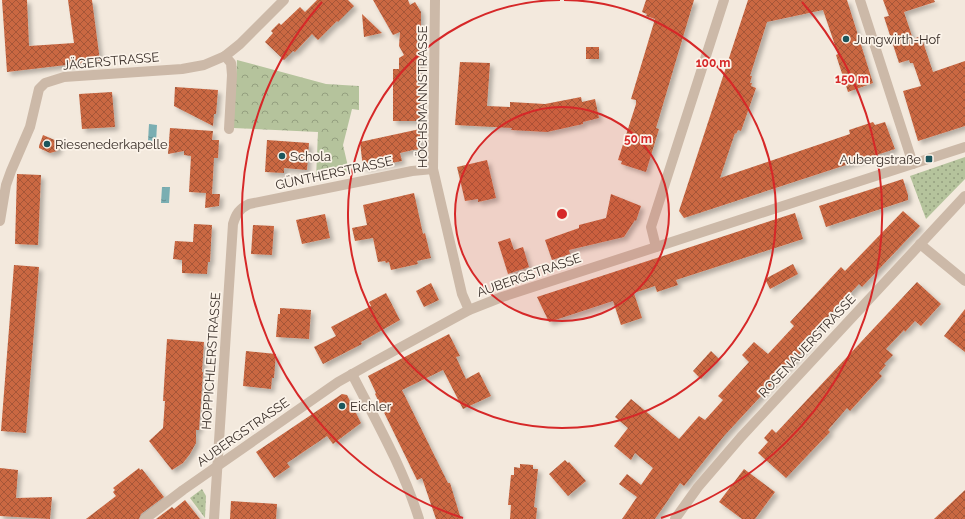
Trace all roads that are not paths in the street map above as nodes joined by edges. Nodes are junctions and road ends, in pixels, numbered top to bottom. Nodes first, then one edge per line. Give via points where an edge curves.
1 (284, 0) edge
2 (435, 0) edge
3 (724, 0) edge
4 (860, 0) edge
5 (225, 56) junction
6 (229, 129) dead end
7 (965, 147) edge
8 (913, 164) junction
9 (433, 169) junction
10 (965, 196) edge
11 (242, 208) joint
12 (0, 221) edge
13 (920, 244) junction
14 (656, 247) junction
15 (965, 281) edge
16 (469, 310) junction
17 (352, 374) junction
18 (217, 466) junction
19 (145, 519) edge
20 (214, 519) edge
21 (419, 519) edge
22 (675, 519) edge

1 - 5 street, JÄGERSTRASSE
2 - 9 street, HÖCHSMANNSTRASSE
3 - 14 street via 651,226
4 - 8 street
5 - 6 street via 231,63 232,75
5 - 12 street, JÄGERSTRASSE via 204,65 182,69 64,77 45,83 39,88 30,127 6,185
7 - 8 street, AUBERGSTRASSE
8 - 14 street, AUBERGSTRASSE
9 - 11 street, GÜNTHERSTRASSE via 249,204
9 - 16 street, HÖCHSMANNSTRASSE via 462,294
10 - 13 street, ROSENAUERSTRASSE
11 - 18 street, HOPPICHLERSTRASSE via 236,214 233,224
13 - 15 street
13 - 22 street, ROSENAUERSTRASSE via 741,437 698,487
14 - 16 street, AUBERGSTRASSE
16 - 17 street, AUBERGSTRASSE
17 - 18 street, AUBERGSTRASSE
17 - 21 street via 402,474
18 - 19 street, AUBERGSTRASSE
18 - 20 street, HOPPICHLERSTRASSE

